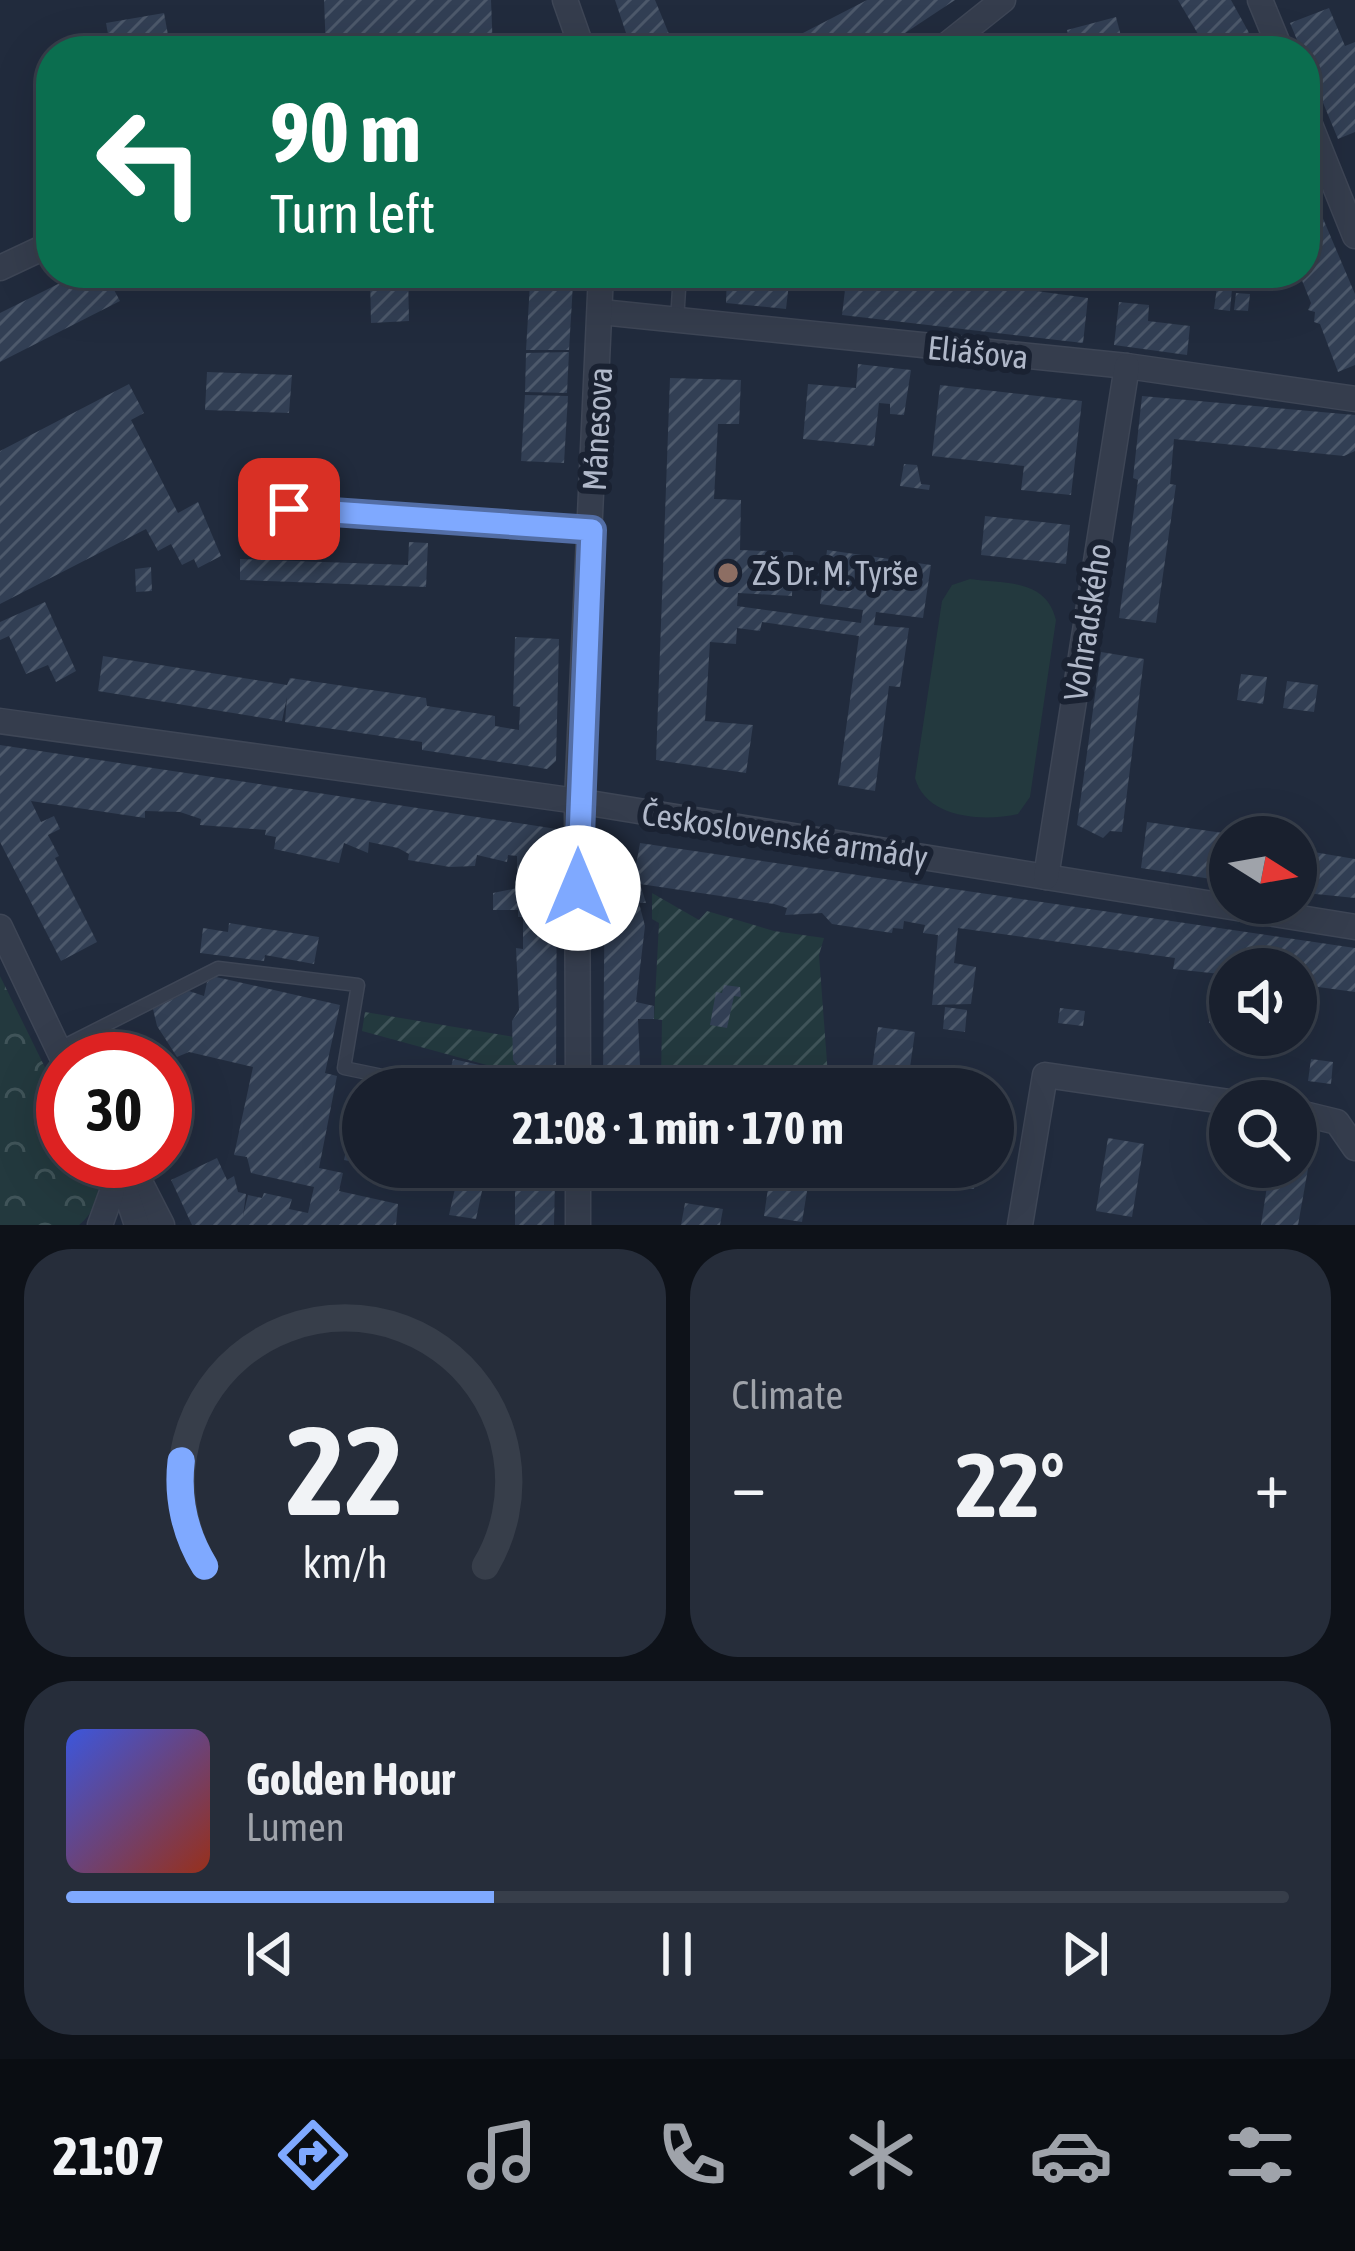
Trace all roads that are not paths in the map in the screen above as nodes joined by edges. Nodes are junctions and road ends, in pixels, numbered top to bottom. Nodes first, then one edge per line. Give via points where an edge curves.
1 (565, 0) edge
2 (1003, 0) edge
3 (1260, 0) edge
4 (578, 36) edge
5 (958, 36) edge
6 (1275, 36) edge
7 (1320, 139) edge
8 (1345, 183) edge
9 (1355, 236) edge
10 (36, 251) edge
11 (0, 268) edge
12 (601, 288) edge
13 (679, 288) edge
14 (601, 313) junction
15 (677, 322) junction
16 (1127, 366) junction
17 (1355, 398) edge
18 (289, 509) dead end
19 (592, 530) junction
20 (0, 722) edge
21 (577, 801) junction
22 (1046, 878) junction
23 (1355, 926) edge
24 (0, 927) edge
25 (50, 1032) edge
26 (101, 1032) edge
27 (344, 1068) edge
28 (578, 1068) edge
29 (1209, 1099) edge
30 (1317, 1117) edge
31 (1355, 1148) edge
32 (112, 1188) edge
33 (128, 1188) edge
34 (143, 1188) edge
35 (578, 1188) edge
36 (100, 1225) edge
37 (137, 1225) edge
38 (162, 1225) edge
39 (578, 1225) edge
40 (1020, 1225) edge

1 - 4 street
2 - 5 street
3 - 6 street
7 - 8 street
8 - 9 street
10 - 11 street
12 - 14 street, Mánesova
13 - 15 lane
14 - 15 street, Eliášova
14 - 19 street, Mánesova
15 - 16 street, Eliášova
16 - 17 street, Eliášova
16 - 22 street, Vohradského
18 - 19 lane
19 - 21 street, Mánesova
20 - 21 street, Československé armády
21 - 22 street, Československé armády
21 - 28 street, Mánesova
22 - 23 street, Československé armády
24 - 25 street
26 - 27 lane via 218,968 358,985
29 - 40 street via 1045,1075
30 - 31 street via 1337,1122
32 - 36 street
33 - 37 street
34 - 38 street
35 - 39 street

